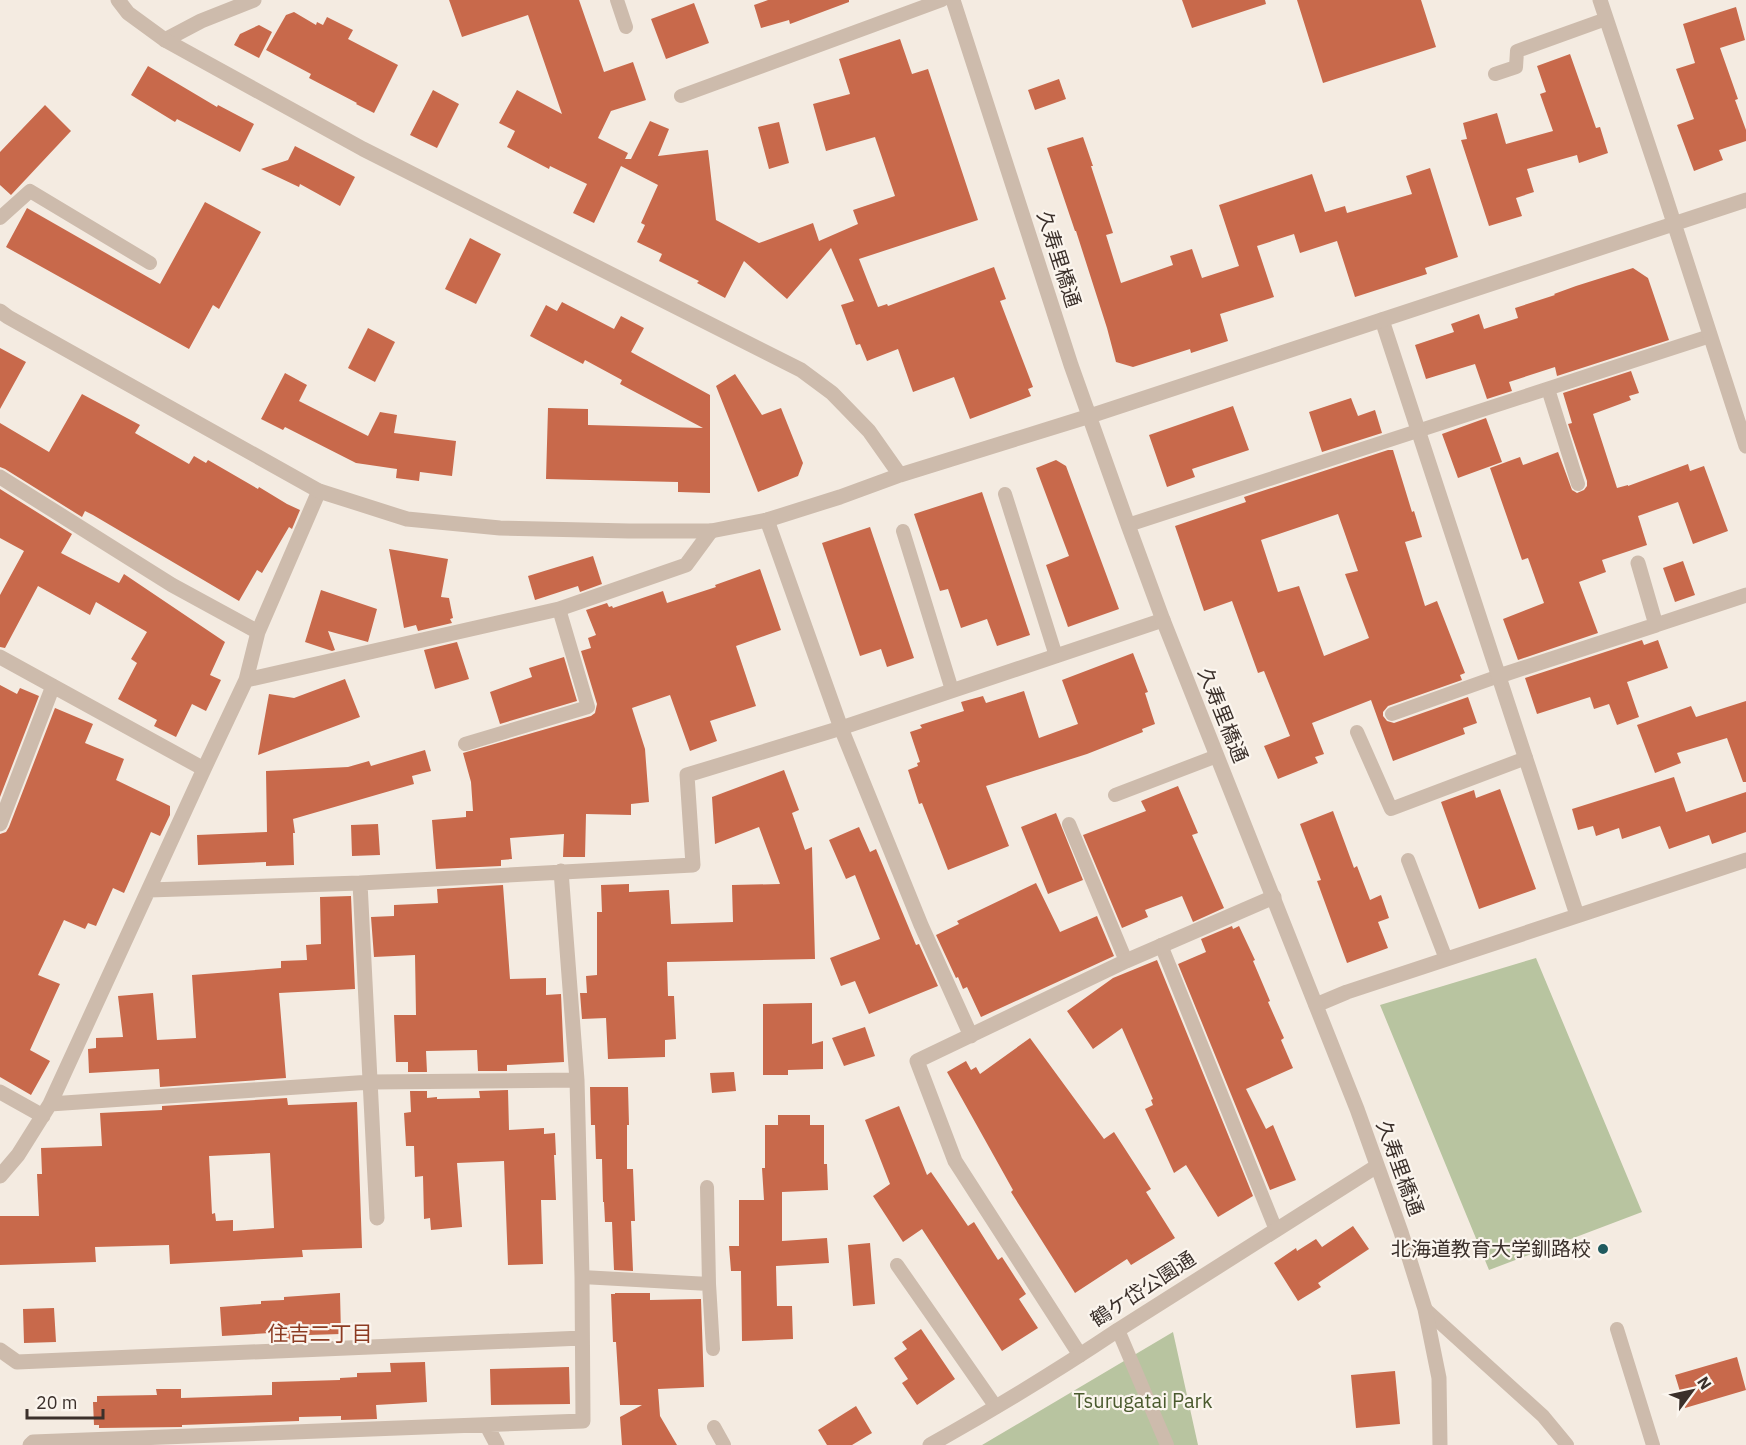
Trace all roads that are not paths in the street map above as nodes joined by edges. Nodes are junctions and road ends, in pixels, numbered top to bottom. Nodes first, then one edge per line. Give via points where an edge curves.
1 (118, 0) edge
2 (254, 0) edge
3 (617, 0) edge
4 (942, 0) edge
5 (953, 0) edge
6 (1600, 0) edge
7 (1606, 19) junction
8 (626, 27) dead end
9 (165, 40) junction
10 (1495, 74) dead end
11 (681, 96) dead end
12 (1746, 200) edge
13 (0, 218) edge
14 (1674, 224) junction
15 (150, 263) dead end
16 (0, 311) edge
17 (1382, 320) junction
18 (1710, 336) junction
19 (1548, 389) junction
20 (1090, 416) junction
21 (1419, 431) junction
22 (1746, 446) edge
23 (900, 475) junction
24 (0, 477) edge
25 (1578, 484) dead end
26 (319, 491) junction
27 (1005, 494) dead end
28 (767, 520) junction
29 (1128, 525) junction
30 (711, 531) junction
31 (903, 531) dead end
32 (1638, 563) dead end
33 (1746, 595) edge
34 (559, 609) junction
35 (1163, 620) junction
36 (1656, 625) junction
37 (258, 632) junction
38 (1056, 656) junction
39 (0, 657) edge
40 (1499, 676) junction
41 (246, 680) junction
42 (53, 686) junction
43 (952, 690) junction
44 (1392, 714) dead end
45 (841, 728) junction
46 (1358, 732) dead end
47 (465, 744) dead end
48 (1217, 756) junction
49 (1526, 758) junction
50 (204, 769) junction
51 (1115, 795) dead end
52 (0, 824) edge
53 (1070, 824) dead end
54 (1408, 860) dead end
55 (1746, 860) edge
56 (561, 871) junction
57 (360, 883) junction
58 (149, 890) junction
59 (1274, 897) junction
60 (1577, 915) junction
61 (1161, 945) junction
62 (1446, 959) junction
63 (1126, 961) junction
64 (1317, 1005) junction
65 (971, 1036) junction
66 (577, 1080) junction
67 (371, 1082) junction
68 (0, 1092) edge
69 (47, 1110) junction
70 (1377, 1166) junction
71 (0, 1176) edge
72 (707, 1187) dead end
73 (377, 1218) dead end
74 (1276, 1230) junction
75 (897, 1265) dead end
76 (582, 1277) junction
77 (709, 1284) junction
78 (1425, 1309) junction
79 (1617, 1329) dead end
80 (1118, 1330) junction
81 (582, 1338) junction
82 (713, 1349) dead end
83 (0, 1350) edge
84 (1080, 1355) junction
85 (996, 1407) junction
86 (487, 1426) junction
87 (714, 1427) dead end
88 (30, 1445) edge
89 (497, 1445) edge
90 (724, 1445) edge
91 (930, 1445) edge
92 (1167, 1445) edge
93 (1440, 1445) edge
94 (1567, 1445) edge
95 (1653, 1445) edge

1 - 9 street via 128,13
2 - 9 street
3 - 8 lane
4 - 11 lane
5 - 20 street, 久寿里橋通
6 - 7 street
7 - 10 lane via 1517,51 1516,67
7 - 14 street
9 - 23 street via 363,149 801,370 832,393 869,431
12 - 14 street
13 - 15 lane via 30,191
14 - 17 street
14 - 18 street
16 - 26 street
17 - 20 street
17 - 21 street
18 - 19 lane
18 - 22 street
19 - 21 lane
19 - 25 lane
20 - 23 street
20 - 29 street, 久寿里橋通
21 - 29 lane
21 - 40 street
23 - 28 street
24 - 37 street via 172,585
26 - 30 street via 418,521 500,528
26 - 37 street
27 - 38 lane
28 - 30 street
28 - 45 street
29 - 35 street, 久寿里橋通
30 - 34 street via 686,565
31 - 43 lane
32 - 36 street
33 - 36 street
34 - 41 street
34 - 47 lane via 588,707
35 - 38 street
35 - 48 street, 久寿里橋通
36 - 40 street
37 - 41 street
38 - 43 street
39 - 42 street
40 - 44 lane
40 - 49 street
41 - 50 street
42 - 50 street
42 - 52 street
43 - 45 street
45 - 56 street via 687,775 693,865
45 - 65 street
46 - 49 lane via 1391,809
48 - 51 lane
48 - 59 street, 久寿里橋通
49 - 60 street
50 - 58 street
53 - 63 lane
54 - 62 lane
55 - 60 street
56 - 57 street
56 - 66 street
57 - 58 street
57 - 67 street
58 - 69 street
59 - 61 street
59 - 64 street, 久寿里橋通
60 - 62 street
61 - 63 street
61 - 74 lane
62 - 64 street
63 - 65 street
64 - 70 street, 久寿里橋通
65 - 84 street via 917,1061 955,1161
66 - 67 street
66 - 76 street
67 - 69 street
67 - 73 street
68 - 69 street
69 - 71 street
70 - 74 street, 鶴ケ岱公園通
70 - 78 street, 久寿里橋通
72 - 77 lane
74 - 80 street, 鶴ケ岱公園通
75 - 85 lane
76 - 77 lane
76 - 81 street
77 - 82 lane
78 - 93 street, 久寿里橋通 via 1439,1378
78 - 94 lane via 1543,1416
79 - 95 lane
80 - 84 street, 鶴ケ岱公園通
80 - 92 lane
81 - 83 street via 17,1362
81 - 86 street via 583,1421
84 - 85 street, 鶴ケ岱公園通
85 - 91 street, 鶴ケ岱公園通
86 - 88 street
86 - 89 street
87 - 90 lane

